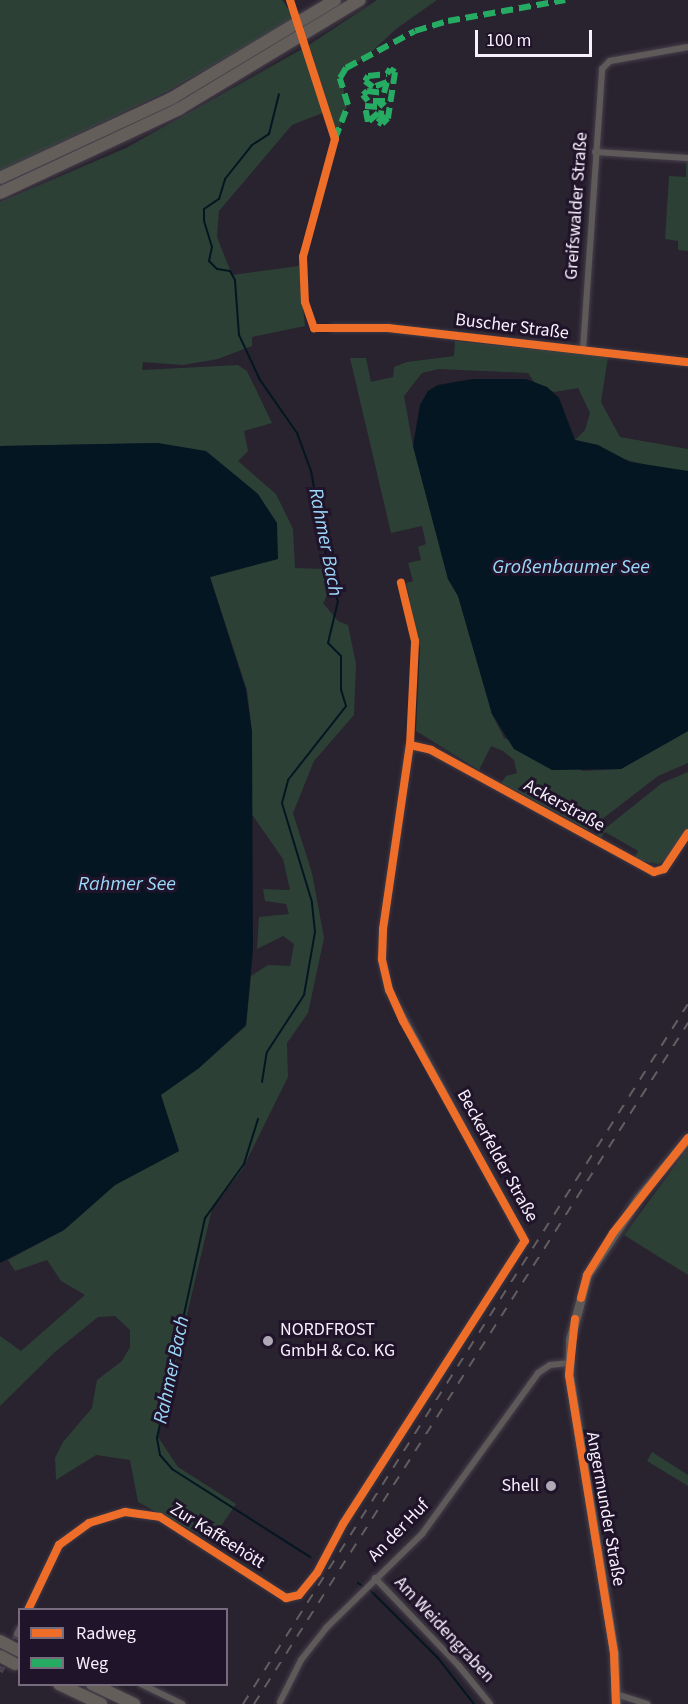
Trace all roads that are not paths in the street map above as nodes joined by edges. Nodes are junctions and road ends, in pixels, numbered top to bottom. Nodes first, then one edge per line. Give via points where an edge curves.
1 (335, 0) edge
2 (360, 0) edge
3 (688, 47) edge
4 (595, 152) junction
5 (688, 159) edge
6 (0, 178) edge
7 (0, 194) edge
8 (333, 328) dead end
9 (583, 350) junction
10 (688, 362) edge
11 (410, 745) joint
12 (688, 833) edge
13 (688, 1138) edge
14 (567, 1363) junction
15 (375, 1578) junction
16 (291, 1598) joint
17 (29, 1608) edge
18 (0, 1641) edge
19 (18, 1650) edge
20 (0, 1656) edge
21 (17, 1665) edge
22 (63, 1686) edge
23 (96, 1686) edge
24 (145, 1686) edge
25 (616, 1694) junction
26 (280, 1702) dead end
27 (101, 1704) edge
28 (134, 1704) edge
29 (182, 1704) edge
30 (490, 1704) edge
31 (616, 1704) edge
32 (647, 1704) edge

1 - 6 highway via 172,98
2 - 7 highway via 179,109
3 - 4 street, Greifswalder Straße via 604,65
4 - 5 street
4 - 9 street, Greifswalder Straße
8 - 9 street, Buscher Straße via 388,328
9 - 10 street, Buscher Straße
11 - 12 street, Ackerstraße via 431,750 654,872 664,869
11 - 16 street, Beckerfelder Straße via 382,929 382,959 389,990 525,1241 343,1524 317,1573 299,1595
13 - 14 main road, Angermunder Straße via 639,1197 587,1275
14 - 15 street, An der Huf via 550,1365 538,1373 422,1534
14 - 25 main road, Angermunder Straße via 614,1653
15 - 26 street, An der Huf via 302,1660
15 - 30 street, Am Weidengraben
16 - 17 street, Zur Kaffeehött via 174,1525 147,1513 125,1512 89,1523 59,1545
18 - 19 highway, bridge
20 - 21 highway, bridge
22 - 27 highway
23 - 28 highway
24 - 29 street
25 - 31 main road, Angermunder Straße
25 - 32 street

